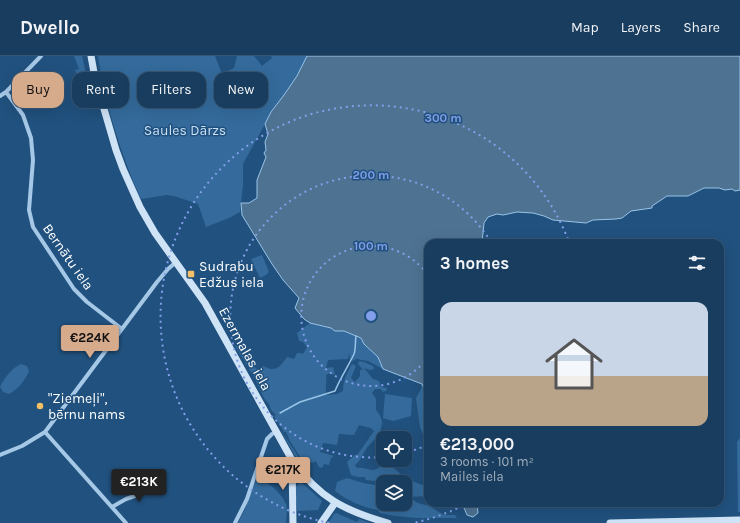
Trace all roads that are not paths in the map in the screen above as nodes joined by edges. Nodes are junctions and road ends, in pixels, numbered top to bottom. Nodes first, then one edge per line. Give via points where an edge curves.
1 (41, 56) edge
2 (91, 56) edge
3 (6, 92) junction
4 (0, 96) edge
5 (176, 262) junction
6 (122, 329) junction
7 (45, 432) junction
8 (276, 432) junction
9 (0, 455) edge
10 (292, 460) junction
11 (160, 487) dead end
12 (335, 503) junction
13 (112, 507) junction
14 (740, 520) edge
15 (126, 523) edge
16 (235, 523) edge
17 (293, 523) edge
18 (321, 523) edge
19 (388, 523) edge
20 (610, 523) edge

1 - 3 street
2 - 5 street, Ezermalas iela via 95,78 123,169 152,228
3 - 4 street
3 - 6 street, Bernātu iela via 23,115 31,138 33,160 29,210 33,227 74,289
5 - 6 street
5 - 8 street, Ezermalas iela via 205,303
6 - 7 street
7 - 9 street
7 - 13 street
8 - 10 street, Ezermalas iela
8 - 16 street via 267,439 247,500
10 - 12 street, Ezermalas iela via 307,479
10 - 17 street
11 - 13 street
12 - 18 street
12 - 19 street, Ezermalas iela
13 - 15 street
14 - 20 street

